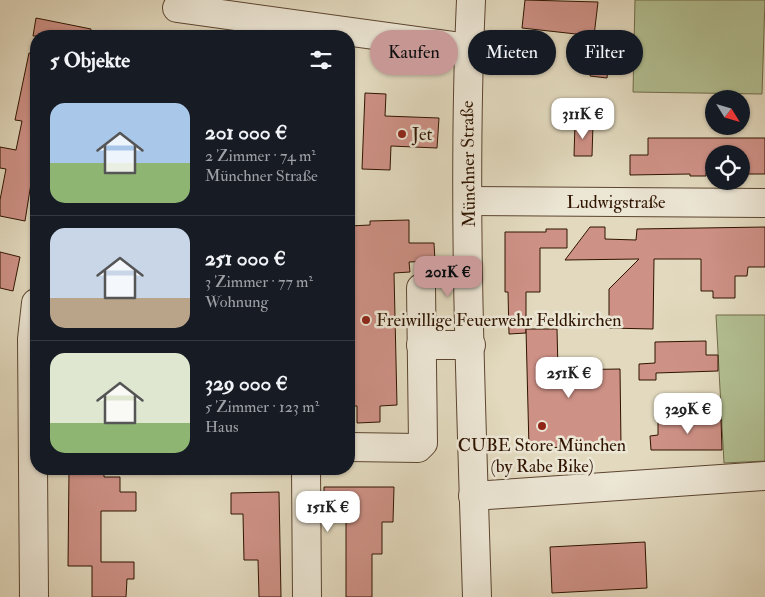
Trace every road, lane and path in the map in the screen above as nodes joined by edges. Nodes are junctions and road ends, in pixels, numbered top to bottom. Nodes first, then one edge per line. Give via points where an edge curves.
1 (471, 0) edge
2 (177, 8) dead end
3 (338, 30) edge
4 (470, 30) edge
5 (355, 32) edge
6 (468, 48) edge
7 (468, 74) edge
8 (468, 201) junction
9 (765, 203) edge
10 (421, 288) dead end
11 (471, 345) junction
12 (421, 346) junction
13 (355, 447) edge
14 (33, 475) edge
15 (306, 475) edge
16 (765, 476) edge
17 (473, 496) junction
18 (34, 597) edge
19 (307, 597) edge
20 (477, 597) edge

1 - 4 street, Münchner Straße
2 - 3 street
5 - 6 street
7 - 8 street, Münchner Straße
8 - 9 street, Ludwigstraße
8 - 11 street, Münchner Straße
10 - 12 street
11 - 12 street
11 - 17 street, Münchner Straße
12 - 13 street via 423,443 418,448
14 - 18 street
15 - 19 street
16 - 17 street
17 - 20 street, Münchner Straße

